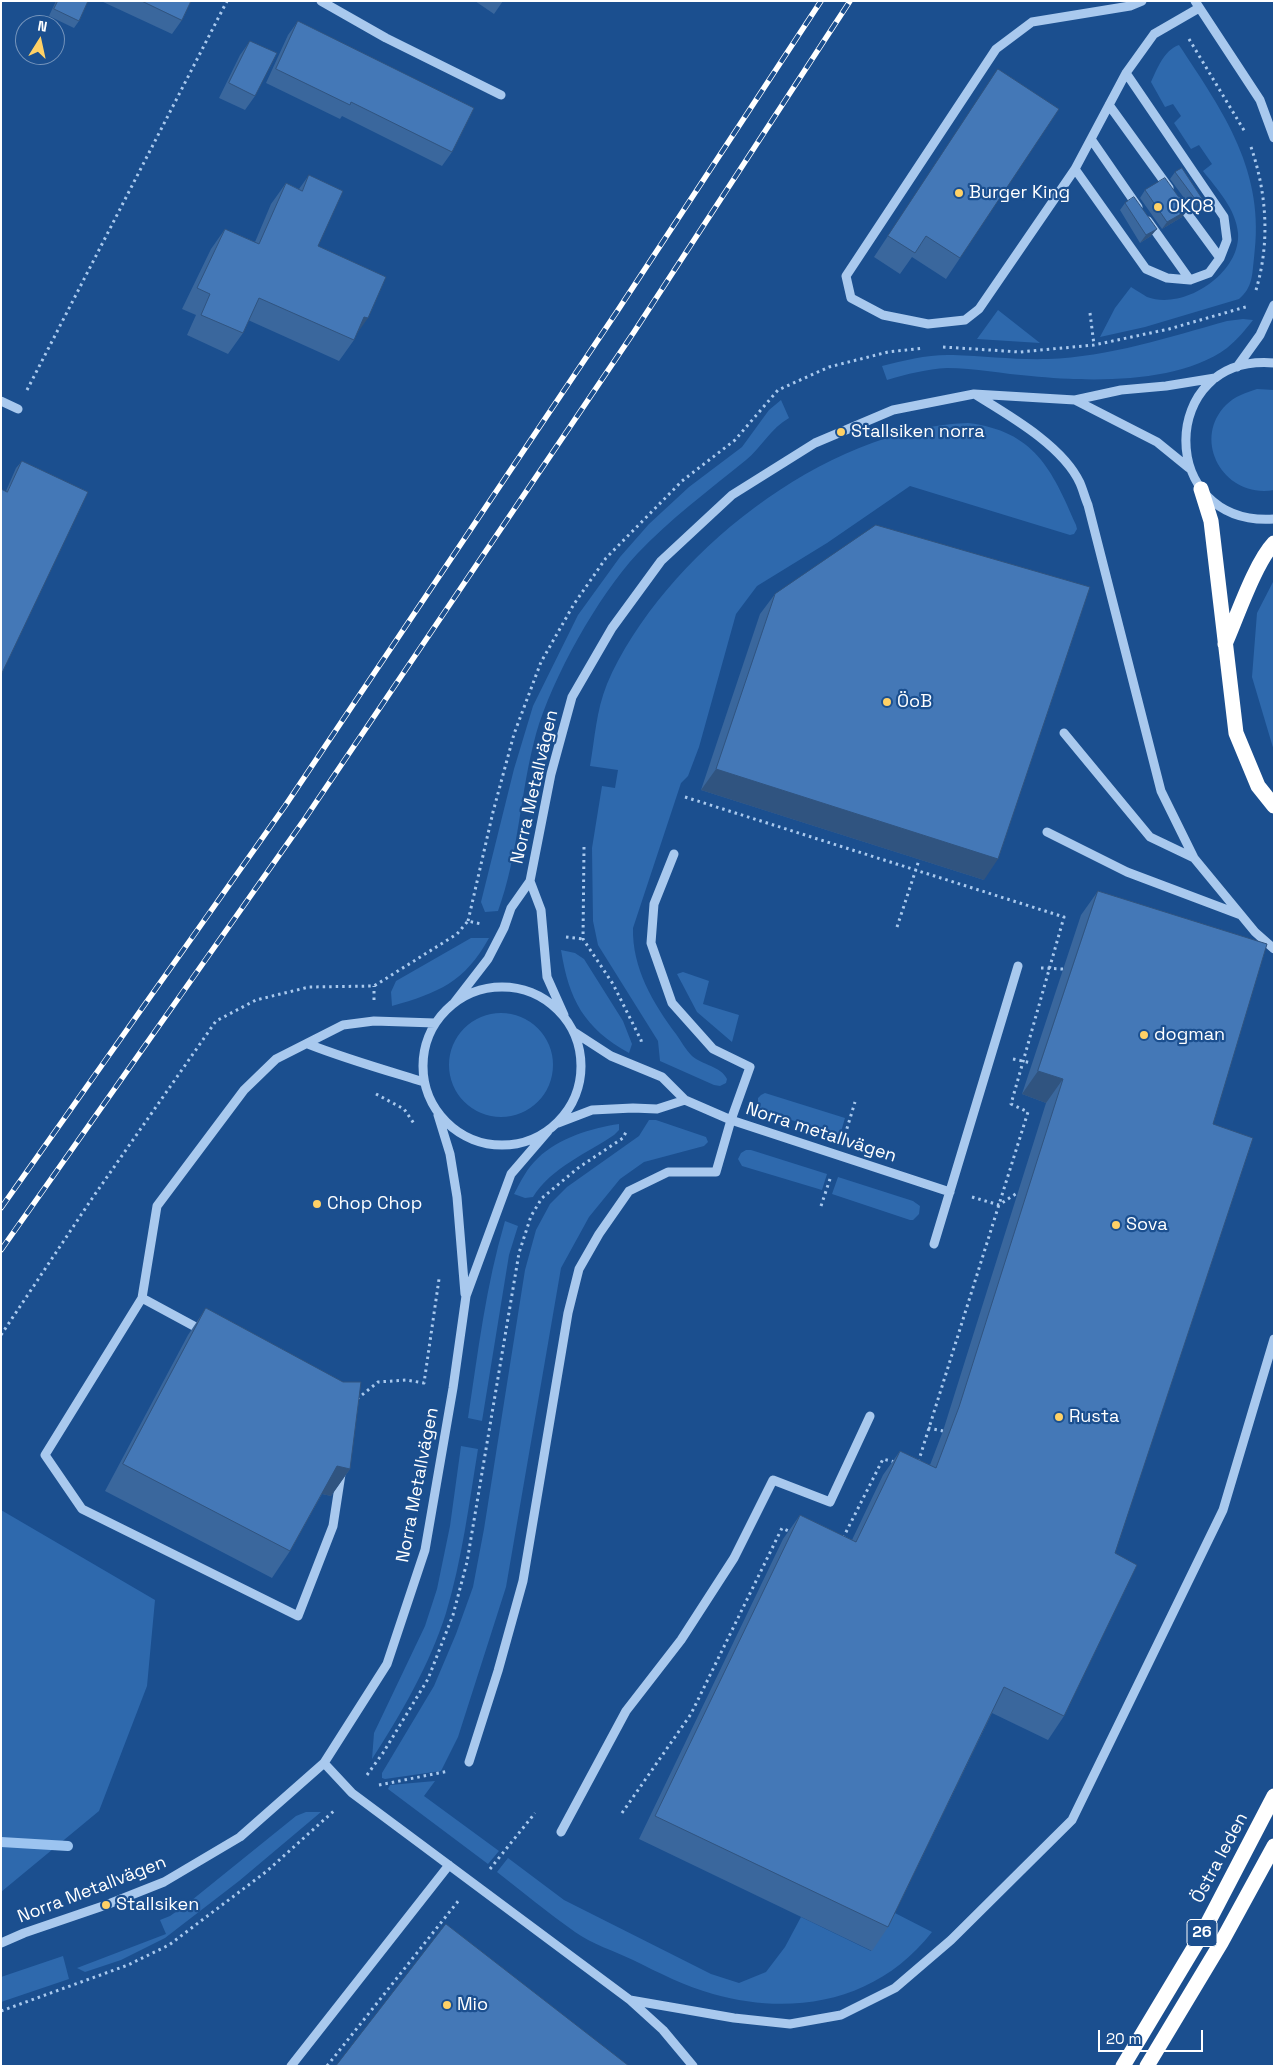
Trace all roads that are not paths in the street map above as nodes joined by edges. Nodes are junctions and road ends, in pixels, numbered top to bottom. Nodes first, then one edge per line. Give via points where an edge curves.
1 (321, 1) edge
2 (1142, 1) edge
3 (1197, 4) edge
4 (1126, 72) junction
5 (501, 95) dead end
6 (1109, 105) junction
7 (1274, 138) edge
8 (1091, 139) junction
9 (1075, 169) junction
10 (1220, 258) junction
11 (1190, 280) junction
12 (1274, 305) edge
13 (1274, 363) edge
14 (1236, 367) junction
15 (1215, 378) junction
16 (974, 394) junction
17 (1075, 400) junction
18 (1, 401) edge
19 (18, 408) road end
20 (1189, 468) junction
21 (1201, 489) junction
22 (1274, 519) edge
23 (1274, 543) edge
24 (1225, 646) junction
25 (1064, 733) dead end
26 (1274, 806) edge
27 (1046, 832) dead end
28 (674, 854) dead end
29 (1194, 858) junction
30 (530, 880) junction
31 (1241, 916) junction
32 (1274, 949) edge
33 (1018, 966) dead end
34 (454, 1003) junction
35 (566, 1019) junction
36 (435, 1023) junction
37 (574, 1032) junction
38 (308, 1044) junction
39 (424, 1082) junction
40 (685, 1100) junction
41 (437, 1112) junction
42 (730, 1120) junction
43 (558, 1123) junction
44 (548, 1131) junction
45 (950, 1192) junction
46 (934, 1244) dead end
47 (466, 1296) junction
48 (142, 1298) junction
49 (210, 1335) edge
50 (1274, 1339) edge
51 (870, 1416) dead end
52 (341, 1469) edge
53 (468, 1762) dead end
54 (324, 1763) junction
55 (1274, 1796) edge
56 (561, 1832) dead end
57 (1274, 1846) edge
58 (449, 1865) junction
59 (1, 1943) edge
60 (630, 2000) junction
61 (291, 2066) edge
62 (693, 2066) edge
63 (1123, 2066) edge
64 (1147, 2066) edge

1 - 5 street via 386,38
2 - 9 street via 1130,6 1032,22 996,49 846,276 851,298 884,315 928,324 964,320 979,309
3 - 4 street via 1154,34
3 - 7 street via 1260,100
4 - 6 street
4 - 10 street via 1224,217 1227,240
6 - 8 street
6 - 10 street
8 - 9 street
8 - 11 street
9 - 11 street via 1146,269 1167,278
10 - 11 street via 1209,273
12 - 14 street via 1260,335
13 - 14 street
14 - 15 street
15 - 17 street, Norra Metallvägen via 1121,390
15 - 20 street via 1198,397 1187,419 1184,443
16 - 17 street, Norra Metallvägen
16 - 29 street via 1018,421 1056,451 1080,482 1161,791
16 - 30 street, Norra Metallvägen via 893,410 815,443 732,495 661,561 612,628 572,697 551,774
17 - 20 street, Norra Metallvägen via 1157,442
18 - 19 street
20 - 21 street
21 - 22 street via 1229,512 1252,519
21 - 24 highway via 1211,522
23 - 24 highway via 1251,583
24 - 26 highway via 1236,733 1258,786
25 - 29 street via 1150,837
27 - 31 street via 1127,872
28 - 42 street via 654,904 651,943 672,1003 713,1049 750,1067
29 - 31 street
30 - 34 street, Norra Metallvägen via 511,908 488,959
30 - 35 street, Norra Metallvägen via 541,910 548,977
31 - 32 street
33 - 45 street
34 - 35 street via 476,991 501,987 533,994 548,1002
34 - 36 street
35 - 37 street
36 - 38 street via 374,1021 343,1025
36 - 39 street via 422,1061
37 - 40 street via 611,1056 662,1077
37 - 43 street via 581,1056 580,1080 572,1103
38 - 39 street
38 - 48 street via 276,1059 244,1090 157,1206
39 - 41 street
40 - 42 street, Norra metallvägen
40 - 43 street via 657,1109 592,1110
41 - 44 street via 454,1130 476,1141 501,1146 526,1142
41 - 47 street, Norra Metallvägen via 450,1154 458,1197
42 - 45 street, Norra metallvägen
42 - 53 street via 716,1172 668,1172 629,1191 579,1269 565,1332 523,1581
43 - 44 street
44 - 47 street, Norra Metallvägen via 512,1174
45 - 46 street
47 - 54 street, Norra Metallvägen via 425,1550 387,1664
48 - 49 street
48 - 52 street via 46,1455 82,1509 298,1616 333,1526
50 - 60 street via 1223,1510 1072,1820 951,1940 895,1988 841,2015 790,2024
51 - 56 street via 830,1502 773,1480 729,1566 681,1640 626,1711
54 - 58 street via 352,1793
54 - 59 street, Norra Metallvägen via 240,1837 164,1882
55 - 63 highway, Östra leden / 26 via 1201,1936
57 - 64 highway, 26 via 1221,1943
58 - 60 street
58 - 61 street
60 - 62 street via 663,2030

